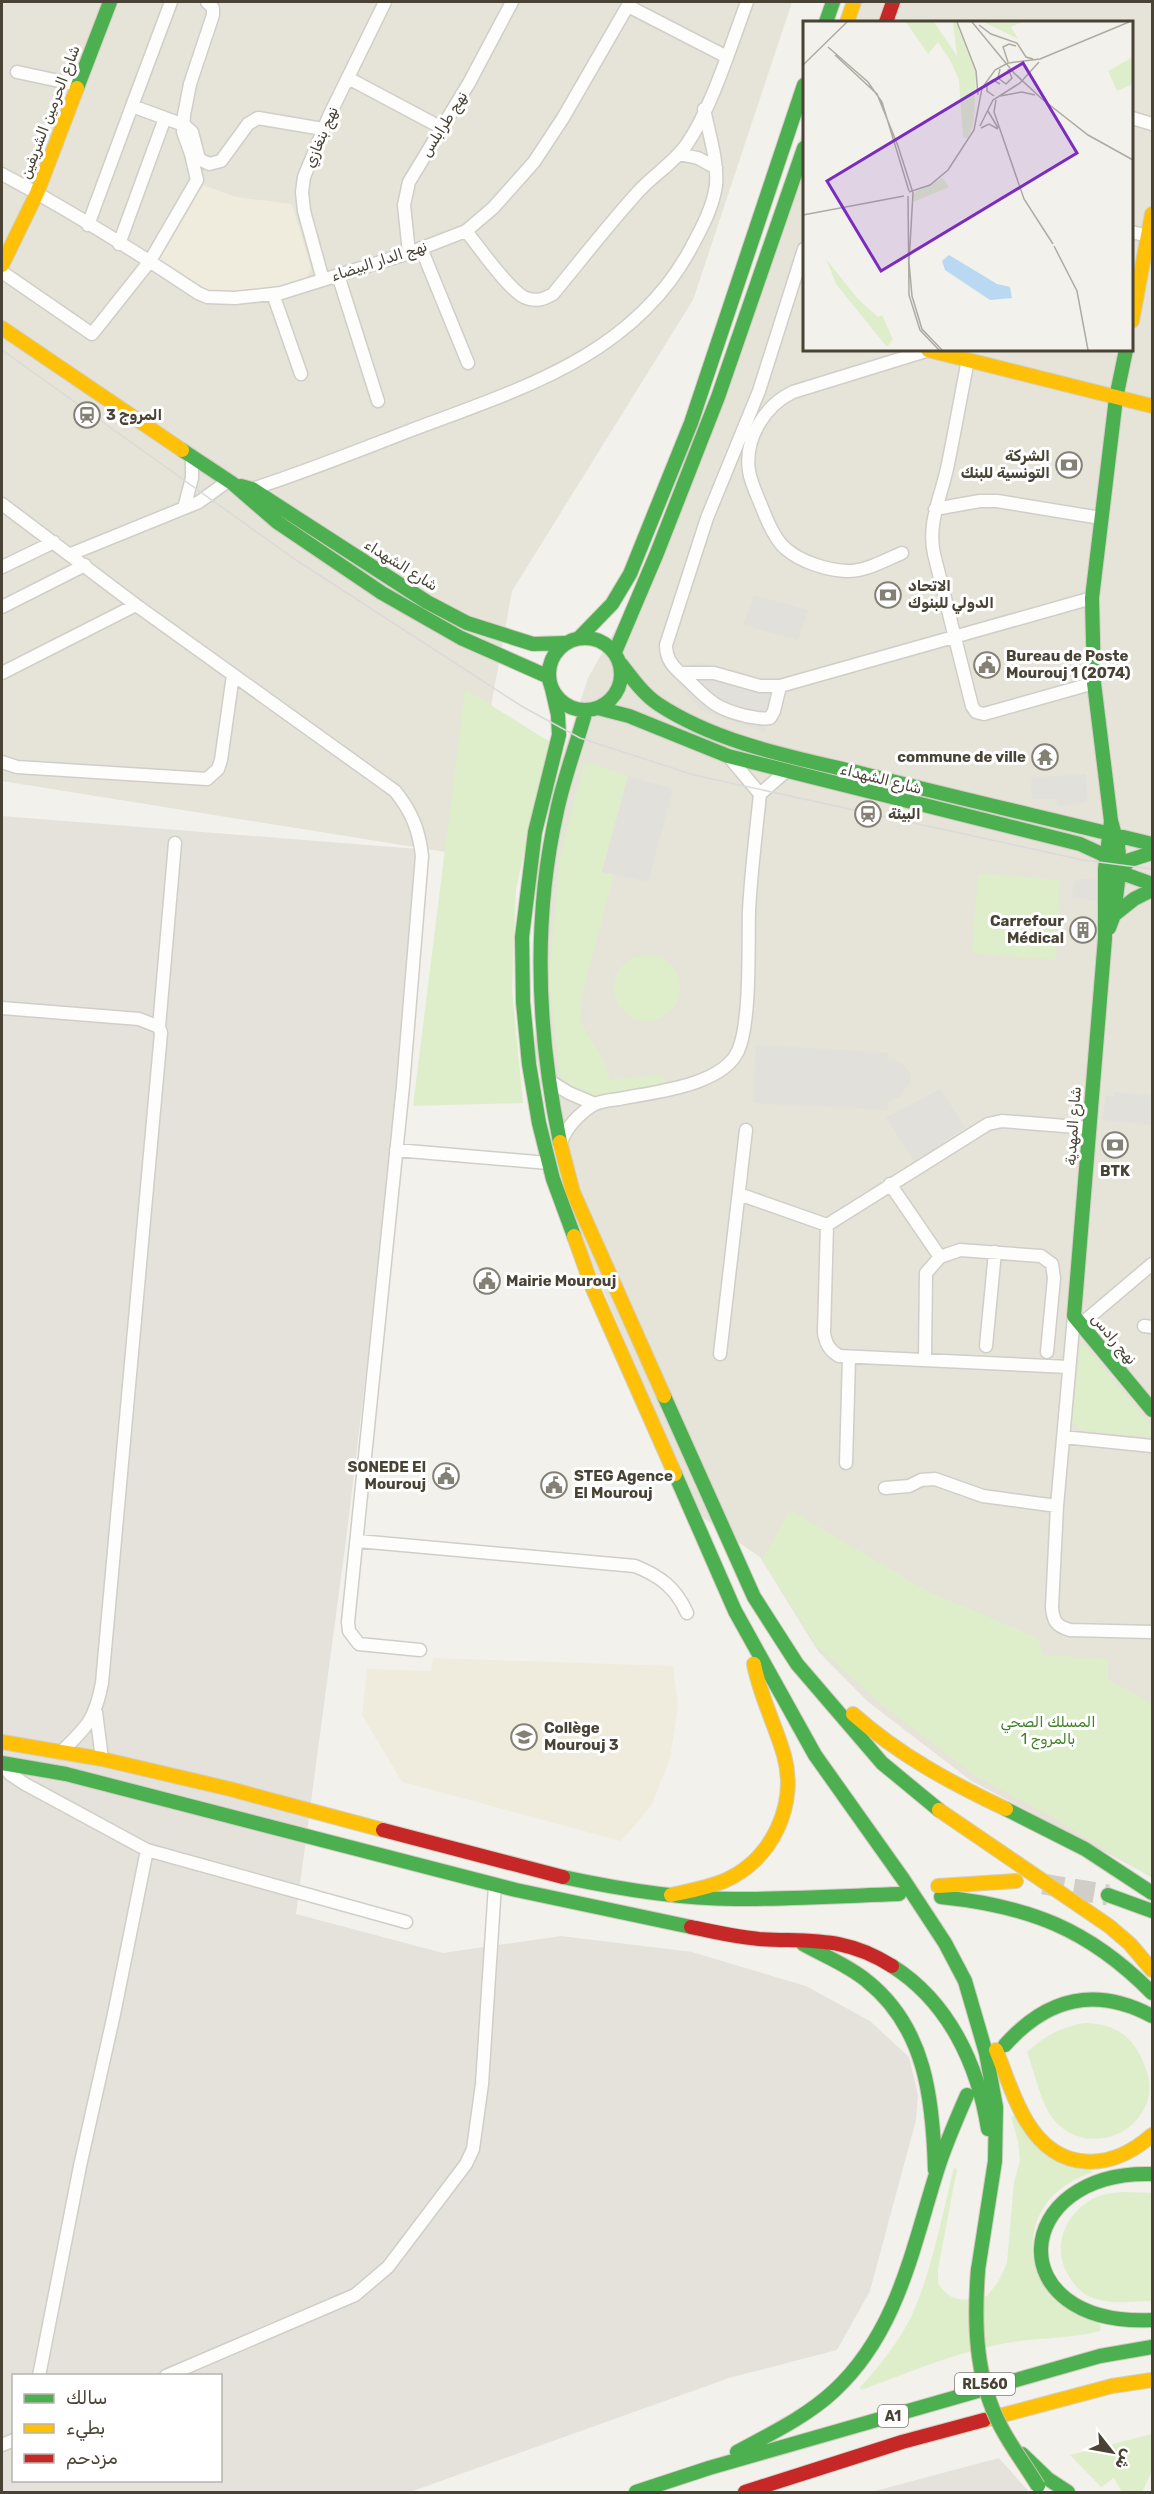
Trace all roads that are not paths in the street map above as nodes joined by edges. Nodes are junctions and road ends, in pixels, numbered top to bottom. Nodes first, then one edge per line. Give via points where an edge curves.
1 (110, 2) edge
2 (171, 2) edge
3 (207, 2) edge
4 (385, 2) edge
5 (512, 2) edge
6 (747, 2) edge
7 (833, 2) edge
8 (854, 2) edge
9 (892, 2) edge
10 (629, 4) edge
11 (826, 21) edge
12 (847, 21) edge
13 (886, 21) edge
14 (727, 57) junction
15 (16, 72) dead end
16 (348, 78) junction
17 (78, 85) junction
18 (803, 88) edge
19 (132, 106) junction
20 (704, 110) junction
21 (165, 118) junction
22 (1133, 119) edge
23 (184, 124) junction
24 (1152, 124) edge
25 (442, 128) junction
26 (323, 129) junction
27 (803, 151) edge
28 (679, 154) junction
29 (716, 168) junction
30 (2, 174) edge
31 (37, 193) junction
32 (1152, 214) edge
33 (88, 225) junction
34 (466, 231) junction
35 (1133, 232) edge
36 (1148, 236) junction
37 (119, 244) junction
38 (415, 250) junction
39 (803, 252) edge
40 (150, 261) junction
41 (2, 265) edge
42 (2, 272) edge
43 (338, 275) junction
44 (323, 280) junction
45 (273, 294) junction
46 (1133, 311) edge
47 (2, 328) edge
48 (925, 351) edge
49 (932, 351) edge
50 (1126, 351) edge
51 (968, 360) junction
52 (468, 363) dead end
53 (301, 374) dead end
54 (1116, 398) junction
55 (378, 401) dead end
56 (1152, 406) edge
57 (750, 431) junction
58 (192, 456) junction
59 (730, 463) junction
60 (749, 472) junction
61 (230, 482) junction
62 (249, 494) junction
63 (2, 504) edge
64 (184, 508) junction
65 (935, 509) junction
66 (1101, 518) junction
67 (54, 542) junction
68 (902, 553) dead end
69 (71, 554) junction
70 (85, 565) junction
71 (2, 567) edge
72 (1092, 597) junction
73 (136, 606) junction
74 (2, 608) edge
75 (580, 637) junction
76 (953, 637) junction
77 (565, 643) junction
78 (618, 658) junction
79 (2, 673) edge
80 (680, 673) junction
81 (233, 675) junction
82 (550, 683) junction
83 (1094, 683) junction
84 (780, 686) junction
85 (592, 709) junction
86 (728, 756) junction
87 (2, 762) edge
88 (786, 772) junction
89 (760, 794) junction
90 (1111, 830) junction
91 (175, 843) dead end
92 (1152, 844) edge
93 (1152, 853) edge
94 (1106, 856) junction
95 (1119, 872) junction
96 (1152, 884) edge
97 (1105, 887) junction
98 (1152, 890) edge
99 (1114, 915) junction
100 (1105, 938) junction
101 (2, 1008) edge
102 (159, 1027) junction
103 (547, 1079) junction
104 (595, 1104) junction
105 (1090, 1128) junction
106 (746, 1130) dead end
107 (559, 1146) junction
108 (396, 1150) junction
109 (548, 1163) junction
110 (890, 1184) junction
111 (739, 1194) junction
112 (827, 1225) junction
113 (995, 1252) junction
114 (940, 1257) junction
115 (1152, 1264) edge
116 (1077, 1321) junction
117 (986, 1346) dead end
118 (1047, 1352) dead end
119 (720, 1354) dead end
120 (849, 1358) junction
121 (925, 1360) junction
122 (1069, 1367) junction
123 (1152, 1410) edge
124 (370, 1420) junction
125 (384, 1422) dead end
126 (1063, 1437) junction
127 (1152, 1446) edge
128 (846, 1463) dead end
129 (885, 1488) dead end
130 (1057, 1506) junction
131 (358, 1541) junction
132 (687, 1613) dead end
133 (1152, 1632) edge
134 (780, 1638) junction
135 (753, 1646) junction
136 (420, 1650) dead end
137 (96, 1712) junction
138 (2, 1742) edge
139 (60, 1753) junction
140 (102, 1759) junction
141 (2, 1763) edge
142 (147, 1850) junction
143 (1016, 1881) dead end
144 (495, 1885) junction
145 (1152, 1893) edge
146 (899, 1894) dead end
147 (671, 1895) junction
148 (1107, 1895) tunnel mouth
149 (1152, 1911) edge
150 (406, 1922) dead end
151 (800, 1942) junction
152 (1152, 1970) edge
153 (965, 1981) junction
154 (1152, 1993) edge
155 (1152, 2016) edge
156 (1152, 2033) edge
157 (967, 2095) dead end
158 (1152, 2135) edge
159 (1152, 2174) edge
160 (935, 2183) junction
161 (991, 2188) junction
162 (1152, 2320) edge
163 (1152, 2347) edge
164 (39, 2374) edge
165 (171, 2374) edge
166 (1152, 2380) edge
167 (709, 2468) junction
168 (788, 2477) junction
169 (1043, 2486) edge
170 (636, 2493) edge
171 (745, 2493) edge
172 (758, 2493) edge
173 (1068, 2493) edge

1 - 17 main road, شارع الحرمين الشريفين
2 - 19 street
3 - 23 street via 213,15 190,84
4 - 16 street, نهج بنغازي
5 - 25 street, نهج طرابلس
6 - 14 street
7 - 11 main road
8 - 12 main road
9 - 13 main road
10 - 14 street
10 - 34 street, نهج الدار البيضاء via 564,118 534,162 493,208
14 - 20 street
15 - 17 street
16 - 25 street
16 - 26 street, نهج بنغازي
17 - 31 main road, شارع الحرمين الشريفين
18 - 75 main road via 691,423 630,574 612,604
19 - 21 street
19 - 33 street
20 - 28 street
20 - 29 street
21 - 23 street
21 - 37 street
22 - 24 street
23 - 26 street via 192,132 199,159 209,164 221,161 248,124 258,118
23 - 40 street via 197,180
25 - 38 street, نهج طرابلس via 412,174 405,194
26 - 44 street, نهج بنغازي via 302,192
27 - 78 main road via 718,397
28 - 29 street
28 - 34 street via 639,191 553,294 544,299 534,300 517,292
29 - 62 street via 709,212 685,259 651,305 598,348 561,372
30 - 31 street, نهج الدار البيضاء
31 - 33 street, نهج الدار البيضاء
31 - 41 main road, شارع الحرمين الشريفين
32 - 36 main road
33 - 37 street, نهج الدار البيضاء
34 - 38 street, نهج الدار البيضاء
35 - 36 street
36 - 46 main road
37 - 40 street, نهج الدار البيضاء
38 - 43 street, نهج الدار البيضاء
38 - 52 street, نهج طرابلس
39 - 57 street
40 - 42 street via 92,334
40 - 45 street, نهج الدار البيضاء via 207,297
43 - 44 street, نهج الدار البيضاء
43 - 55 street
44 - 45 street, نهج الدار البيضاء
45 - 53 street
47 - 58 main road, شارع الشهداء
48 - 57 street via 793,392 778,399
49 - 51 main road
50 - 54 main road
51 - 54 main road
51 - 65 street
54 - 56 main road
54 - 66 main road
57 - 59 street
57 - 60 street
58 - 61 main road, شارع الشهداء
58 - 64 street via 192,478
59 - 60 street
59 - 80 street via 707,518 667,638 668,658
60 - 68 street via 777,537 800,558 848,572
61 - 62 main road, شارع الشهداء
61 - 64 street
62 - 77 main road, شارع الشهداء via 467,623 533,644
62 - 82 main road, شارع الشهداء via 340,566 405,607
63 - 67 street
64 - 69 street
65 - 66 street via 996,501
65 - 76 street via 932,544
66 - 72 main road
67 - 69 street
67 - 71 street
69 - 70 street
70 - 73 street
70 - 74 street
72 - 76 street
72 - 83 main road
73 - 79 street
73 - 81 street
75 - 77 main road
75 - 78 main road via 600,640
76 - 83 street via 972,706 980,714
76 - 84 street
77 - 82 main road via 550,664
78 - 85 main road via 620,686 607,703
78 - 90 main road, شارع الشهداء via 656,702 742,741 884,780
80 - 84 street via 714,673 760,686
80 - 84 street via 719,708 763,719 773,713
81 - 87 street via 221,760 207,779 17,767
81 - 108 street via 395,791 410,809 419,833 422,856
82 - 85 main road via 566,705
82 - 109 main road via 559,735 535,832 522,937 529,1064
83 - 90 main road
85 - 86 main road, شارع الشهداء via 629,716
85 - 103 main road via 557,811 545,874 538,998
86 - 88 main road, شارع الشهداء
86 - 89 street
88 - 89 street
88 - 94 main road, شارع الشهداء via 1032,830
89 - 104 street via 745,1014 737,1053 713,1075 681,1086
90 - 92 main road, شارع الشهداء
90 - 94 main road
90 - 95 main road
91 - 102 street
93 - 95 main road via 1130,860
94 - 95 main road, شارع الشهداء
94 - 97 main road
95 - 96 main road
95 - 97 main road
95 - 99 main road
97 - 100 main road
98 - 99 main road
99 - 100 main road
100 - 105 main road, شارع المهدية
101 - 102 street via 140,1019
102 - 137 street via 102,1683
103 - 104 street
103 - 107 main road
104 - 107 street via 573,1122
105 - 110 street via 1002,1121 988,1124
105 - 116 main road, شارع المهدية
106 - 111 street
107 - 134 main road via 573,1192 749,1586
108 - 109 street
108 - 124 street
109 - 135 main road via 593,1288
110 - 112 street
110 - 114 street
111 - 112 street
111 - 119 street
112 - 120 street via 825,1342 831,1351
113 - 114 street via 960,1250
113 - 117 street
113 - 118 street via 1041,1256 1052,1264
114 - 121 street via 926,1273
115 - 116 street
116 - 122 street
116 - 123 main road, نهج رادس
120 - 121 street
120 - 128 street
121 - 122 street
122 - 126 street
124 - 125 street
124 - 131 street
126 - 127 street
126 - 130 street
129 - 130 street via 936,1479 983,1496
130 - 133 street via 1053,1620 1070,1630
131 - 132 street via 635,1566 667,1583 680,1597
131 - 136 street via 348,1622 353,1638 368,1646
134 - 145 main road via 857,1717 901,1753 964,1790 1071,1841
134 - 152 main road via 828,1703 900,1779 952,1820 1109,1926
135 - 147 main road via 758,1683 786,1767 788,1792 783,1816 768,1846 742,1871
135 - 153 main road via 815,1755 903,1878
137 - 139 street
137 - 140 street
138 - 139 main road
139 - 140 main road
140 - 147 main road via 230,1788 578,1881
141 - 142 street via 10,1774 26,1784
141 - 144 main road via 66,1773
142 - 150 street
142 - 164 street
143 - 154 main road via 939,1892 1002,1905 1061,1925 1108,1953
144 - 151 main road via 741,1938
144 - 165 street via 482,2084 473,2149 466,2164 388,2267 355,2295
146 - 147 main road via 733,1899
148 - 149 main road
151 - 160 main road via 872,1985 907,2029 929,2084
151 - 161 main road via 841,1944 873,1954 915,1984 941,2013 961,2041 980,2082 988,2127
153 - 158 main road via 1027,2123 1049,2148 1080,2162 1104,2163 1127,2156
153 - 161 main road via 996,2107
155 - 156 main road via 1123,2001 1079,2000 1044,2012 1005,2045 1017,2042 1063,2014 1083,2008 1119,2012
157 - 160 main road
159 - 162 main road via 1102,2179 1073,2193 1051,2217 1042,2247 1049,2280 1068,2302 1083,2311 1115,2320
160 - 167 main road via 900,2296 869,2354 815,2406
161 - 169 main road, RL560, bridge via 978,2270 975,2326 979,2361 1001,2427
163 - 167 main road, A1 via 1100,2356
166 - 168 main road, A1 via 1112,2386 913,2439
167 - 170 main road, A1
168 - 171 main road, A1
168 - 172 street
169 - 173 main road

